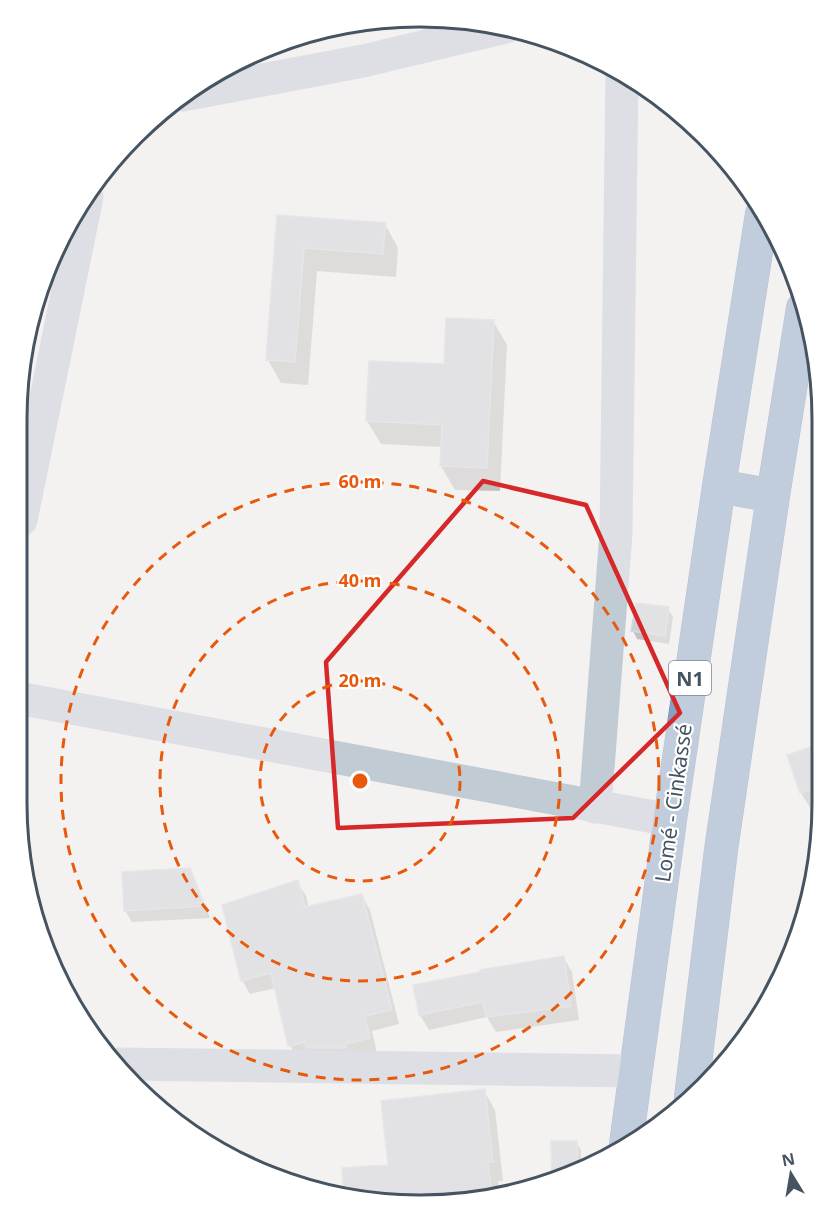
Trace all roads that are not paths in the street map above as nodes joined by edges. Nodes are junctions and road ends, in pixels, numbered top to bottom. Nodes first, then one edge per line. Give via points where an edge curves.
1 (483, 32) edge
2 (622, 83) edge
3 (204, 91) edge
4 (83, 219) edge
5 (760, 225) edge
6 (800, 325) edge
7 (719, 486) junction
8 (27, 491) edge
9 (773, 496) junction
10 (27, 700) edge
11 (595, 807) junction
12 (670, 820) junction
13 (127, 1064) edge
14 (636, 1071) junction
15 (693, 1084) edge
16 (627, 1135) edge

1 - 3 street via 363,61
2 - 11 street via 616,534
4 - 8 street
5 - 7 highway, Lomé - Cinkassé / N1
6 - 9 highway
7 - 9 highway
7 - 12 highway, Lomé - Cinkassé / N1
9 - 15 highway via 721,850
10 - 11 street
11 - 12 street
12 - 14 highway, Lomé - Cinkassé / N1
13 - 14 street
14 - 16 highway, Lomé - Cinkassé / N1

